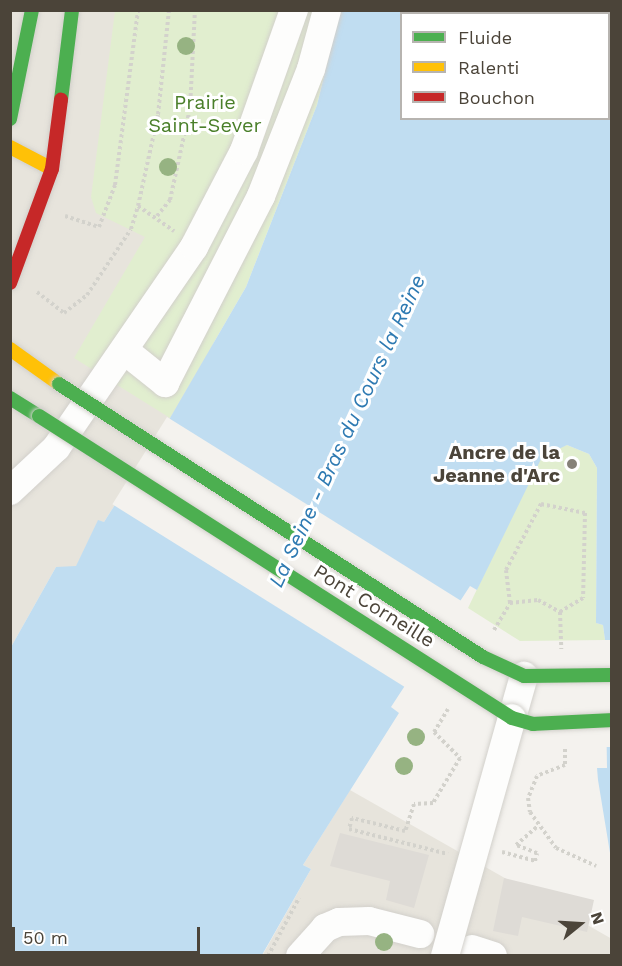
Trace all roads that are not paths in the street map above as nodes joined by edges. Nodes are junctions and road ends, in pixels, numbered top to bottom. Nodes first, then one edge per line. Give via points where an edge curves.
1 (32, 10) edge
2 (72, 10) edge
3 (294, 10) edge
4 (327, 10) edge
5 (10, 119) edge
6 (10, 147) edge
7 (52, 170) junction
8 (10, 283) edge
9 (10, 349) edge
10 (124, 350) junction
11 (10, 398) edge
12 (10, 490) edge
13 (612, 675) edge
14 (524, 676) junction
15 (512, 718) junction
16 (612, 720) edge
17 (420, 934) dead end
18 (300, 956) edge
19 (445, 956) edge

1 - 5 main road
2 - 7 main road
3 - 10 street via 244,151 194,247
4 - 10 street via 310,69 261,196 165,383
6 - 7 main road
7 - 8 main road
9 - 14 main road, Pont Corneille, bridge via 58,384 469,649
10 - 12 street via 56,448
11 - 15 main road, Pont Corneille, bridge
13 - 14 main road, Pont Corneille, bridge
14 - 15 street
15 - 16 main road, Pont Corneille, bridge via 534,724
15 - 19 street, bridge
17 - 18 street via 369,921 339,922 325,928

